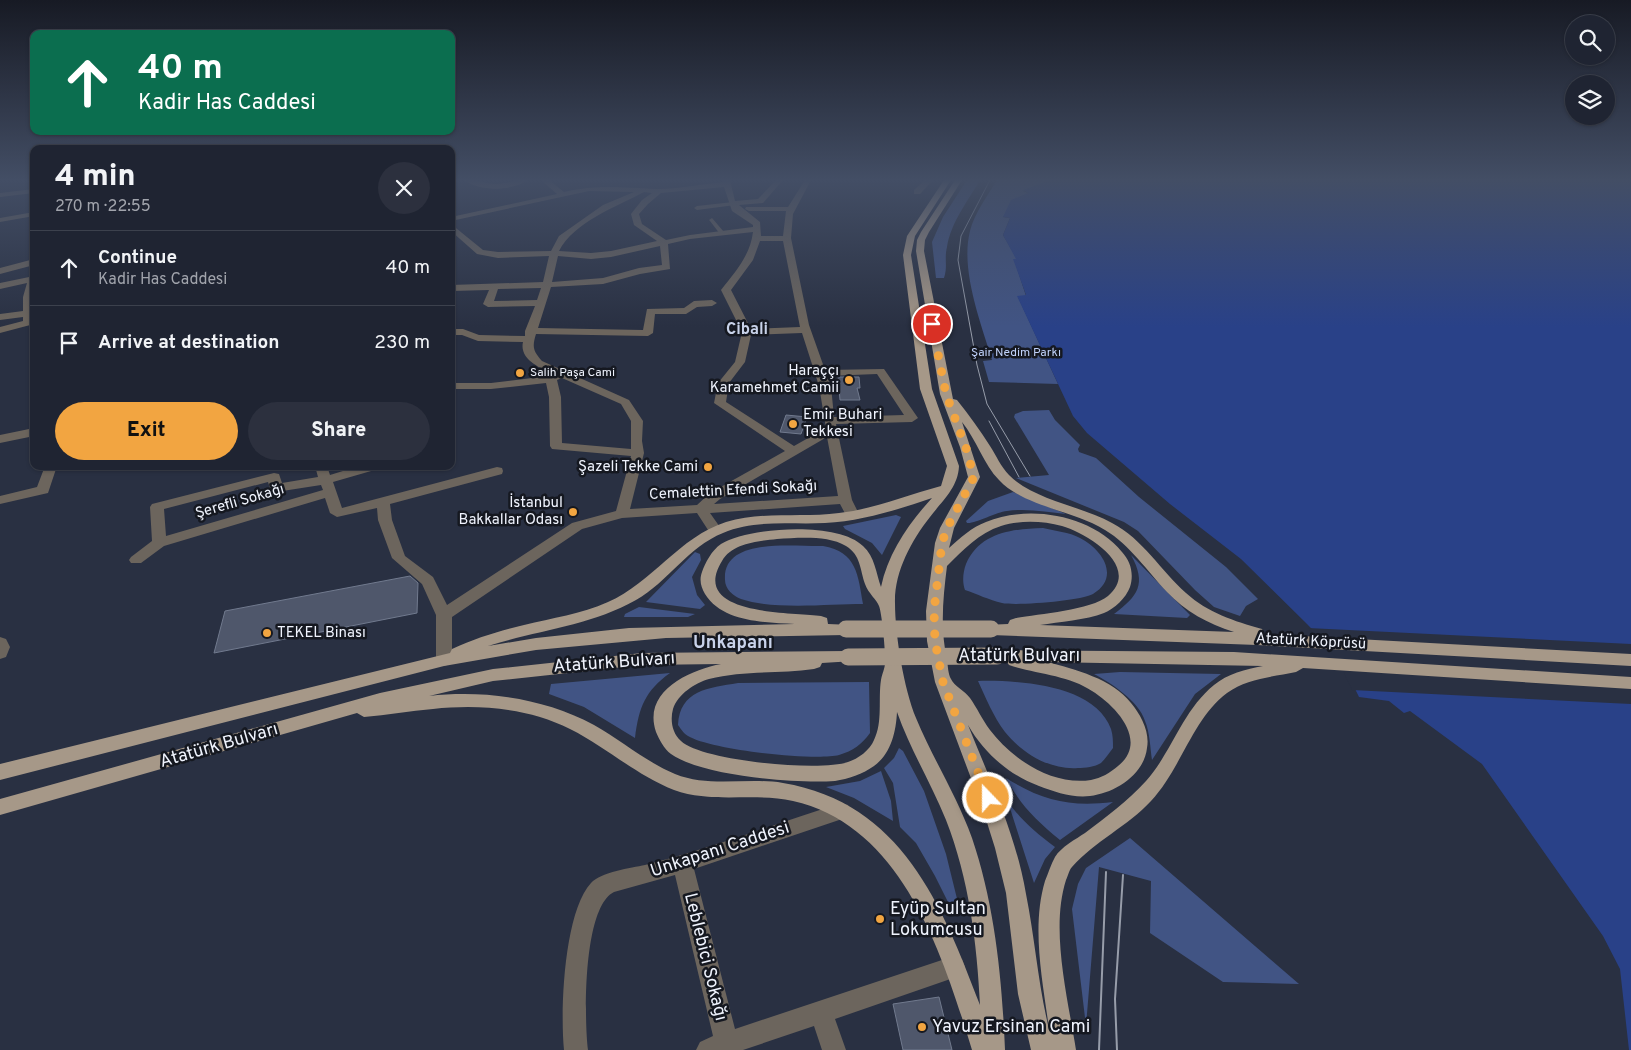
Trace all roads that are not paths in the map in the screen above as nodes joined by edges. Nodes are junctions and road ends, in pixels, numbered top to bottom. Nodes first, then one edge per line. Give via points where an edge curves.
1 (575, 229) edge
2 (644, 229) edge
3 (719, 229) edge
4 (757, 229) edge
5 (785, 229) edge
6 (915, 229) edge
7 (927, 229) edge
8 (455, 230) edge
9 (722, 233) junction
10 (757, 234) junction
11 (786, 238) junction
12 (664, 242) junction
13 (554, 254) junction
14 (30, 263) edge
15 (0, 271) edge
16 (30, 280) edge
17 (547, 285) junction
18 (0, 286) edge
19 (495, 286) junction
20 (455, 288) edge
21 (541, 303) junction
22 (712, 303) dead end
23 (0, 317) edge
24 (29, 319) edge
25 (0, 330) edge
26 (806, 330) junction
27 (455, 332) edge
28 (747, 332) junction
29 (529, 335) junction
30 (820, 372) junction
31 (556, 376) junction
32 (455, 386) edge
33 (946, 394) junction
34 (830, 425) junction
35 (30, 433) edge
36 (0, 439) edge
37 (794, 451) junction
38 (638, 453) junction
39 (50, 470) edge
40 (322, 470) edge
41 (365, 470) edge
42 (497, 471) dead end
43 (272, 472) edge
44 (328, 486) junction
45 (946, 488) junction
46 (0, 500) edge
47 (846, 500) junction
48 (383, 502) junction
49 (701, 509) junction
50 (622, 514) junction
51 (853, 516) junction
52 (715, 530) junction
53 (159, 543) junction
54 (136, 560) dead end
55 (939, 565) junction
56 (887, 603) junction
57 (444, 615) junction
58 (991, 628) junction
59 (846, 629) junction
60 (1296, 642) junction
61 (0, 643) edge
62 (0, 653) edge
63 (997, 656) junction
64 (848, 657) junction
65 (444, 660) junction
66 (1631, 660) edge
67 (894, 663) junction
68 (1306, 664) junction
69 (943, 682) junction
70 (1631, 682) edge
71 (343, 711) junction
72 (0, 772) edge
73 (0, 807) edge
74 (841, 811) junction
75 (683, 864) junction
76 (954, 967) junction
77 (821, 1013) junction
78 (721, 1048) edge
79 (576, 1050) edge
80 (834, 1050) edge
81 (984, 1050) edge
82 (993, 1050) edge
83 (1043, 1050) edge
84 (1064, 1050) edge

1 - 13 street via 562,238
2 - 12 street
3 - 9 street
4 - 10 street
5 - 11 street
6 - 45 main road via 907,251 926,389 953,466
7 - 33 main road via 920,245
8 - 13 street via 480,252 498,255
9 - 10 street
9 - 12 street
10 - 11 street
10 - 28 street via 749,262 726,290
11 - 26 street
12 - 13 street via 611,254
12 - 17 street via 667,267 603,281
13 - 17 street
14 - 15 street
16 - 18 street
17 - 19 street
17 - 21 street
19 - 20 street
19 - 21 street via 488,304
21 - 29 street
22 - 29 street via 694,304 686,310 650,312 648,334
23 - 24 street
24 - 25 street
26 - 28 street
26 - 30 street
27 - 29 street via 478,338
28 - 37 street via 740,362 724,383 720,403
29 - 31 street via 528,351
30 - 34 street
30 - 34 street via 880,371 912,418
31 - 32 street via 491,386
31 - 38 street via 594,386 625,402 637,421
31 - 38 street via 556,446
33 - 55 main road via 974,477 947,528
33 - 60 main road via 971,424 1009,482 1090,517 1125,537 1181,596 1204,614 1243,630
34 - 37 street
34 - 47 street
35 - 36 street
37 - 49 street via 715,496
38 - 50 street
39 - 46 street via 43,490
40 - 44 street
41 - 44 street
42 - 48 street
43 - 44 street via 276,488
43 - 53 street via 157,507
44 - 48 street via 337,513
44 - 53 street, Şerefli Sokağı
45 - 51 main road via 905,503
45 - 56 main road via 908,541 890,580
47 - 49 street, Cemalettin Efendi Sokağı
47 - 51 street
48 - 57 street via 399,558 428,580
49 - 50 street, Cemalettin Efendi Sokağı
49 - 52 street
50 - 57 street, Cemalettin Efendi Sokağı via 577,526
51 - 52 main road via 751,521
52 - 65 main road via 691,546 649,584 619,602 574,619 497,637
53 - 54 street, Şerefli Sokağı
55 - 58 main road via 971,536 990,525 1026,519 1067,523 1087,530 1114,550 1123,562 1124,586 1108,604
55 - 69 main road via 934,611 935,641
56 - 59 main road via 877,594 868,562 859,550 838,538 776,534 754,536 726,548 711,567 707,580 711,592 733,610 816,621
56 - 67 main road
57 - 65 street
58 - 59 main road, Atatürk Bulvarı, bridge
58 - 60 main road, Atatürk Köprüsü
59 - 65 main road, Atatürk Bulvarı via 629,634 536,644
60 - 66 main road, Atatürk Köprüsü
61 - 62 street
63 - 64 main road, Atatürk Bulvarı, bridge
63 - 68 main road, Atatürk Bulvarı via 1234,658
63 - 69 main road via 1083,679 1118,700 1131,715 1138,734 1139,753 1133,766 1122,777 1086,790 1049,784 1005,756 984,735 961,699
64 - 67 main road via 795,666 725,671 686,682 674,691 666,704 662,718 665,734 677,748 697,757 732,765 804,772 834,773 851,769 872,758 884,740 888,722 888,679
64 - 71 main road, Atatürk Bulvarı via 642,659 561,667 485,677
65 - 72 main road, Atatürk Bulvarı
67 - 82 main road via 906,715 949,803 975,880 989,974
68 - 70 main road, Atatürk Köprüsü
68 - 84 main road via 1245,676 1217,692 1197,715 1155,784 1136,805 1063,862 1053,892 1050,934
69 - 83 main road via 1005,848 1016,894 1029,994
71 - 73 main road, Atatürk Bulvarı
71 - 74 main road via 446,700 525,706 574,724 654,773 681,785 791,792
74 - 75 street, Unkapanı Caddesi
74 - 76 main road via 886,844 912,876 940,929
75 - 78 street, Leblebici Sokağı
75 - 79 street, Unkapanı Caddesi via 600,888 593,897 578,960 574,1000
76 - 77 street
76 - 81 main road
77 - 78 street
77 - 80 street

